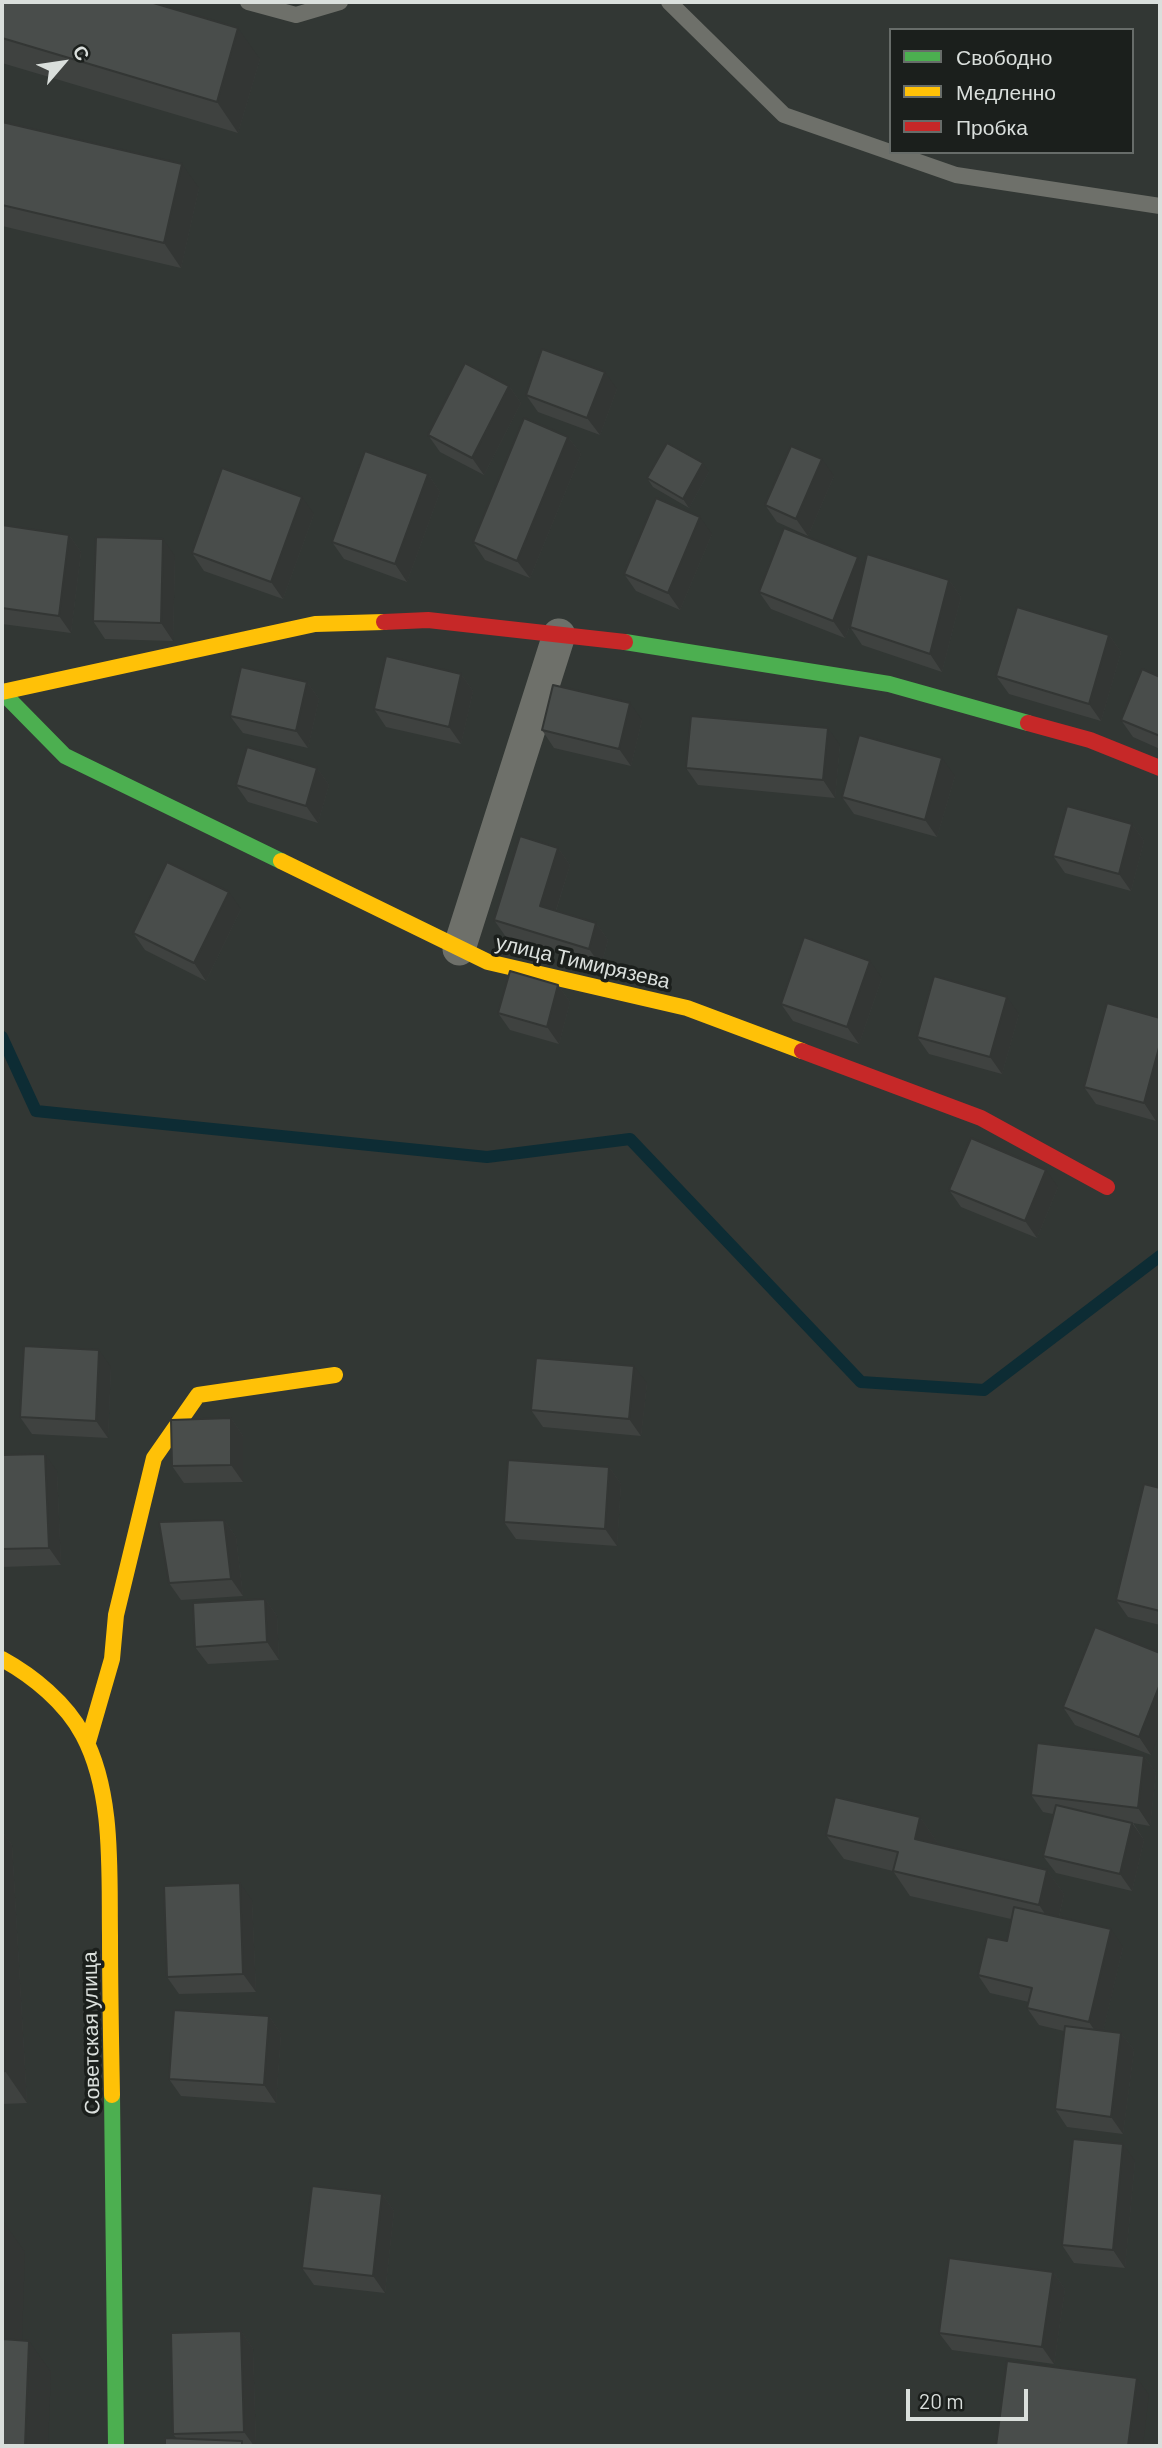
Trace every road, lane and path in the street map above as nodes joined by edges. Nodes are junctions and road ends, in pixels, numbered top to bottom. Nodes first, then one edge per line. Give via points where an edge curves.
1 (248, 2) edge
2 (340, 2) edge
3 (669, 2) edge
4 (889, 152) edge
5 (896, 154) edge
6 (1160, 206) edge
7 (559, 635) junction
8 (2, 692) edge
9 (1160, 768) edge
10 (459, 948) junction
11 (1107, 1187) dead end
12 (335, 1376) dead end
13 (2, 1659) edge
14 (88, 1742) junction
15 (116, 2446) edge

1 - 2 lane via 296,15
3 - 4 lane via 784,115
5 - 6 lane via 956,175
7 - 8 street, улица Тимирязева via 428,620 315,624
7 - 9 street, улица Тимирязева via 662,646 889,684 1090,740
7 - 10 street
8 - 10 street, улица Тимирязева via 65,756
10 - 11 street, улица Тимирязева via 488,962 687,1008 981,1118
12 - 14 street via 198,1395 154,1458 116,1615 113,1659
13 - 14 street, Советская улица via 20,1668 57,1700
14 - 15 street, Советская улица via 105,1810 109,1867

